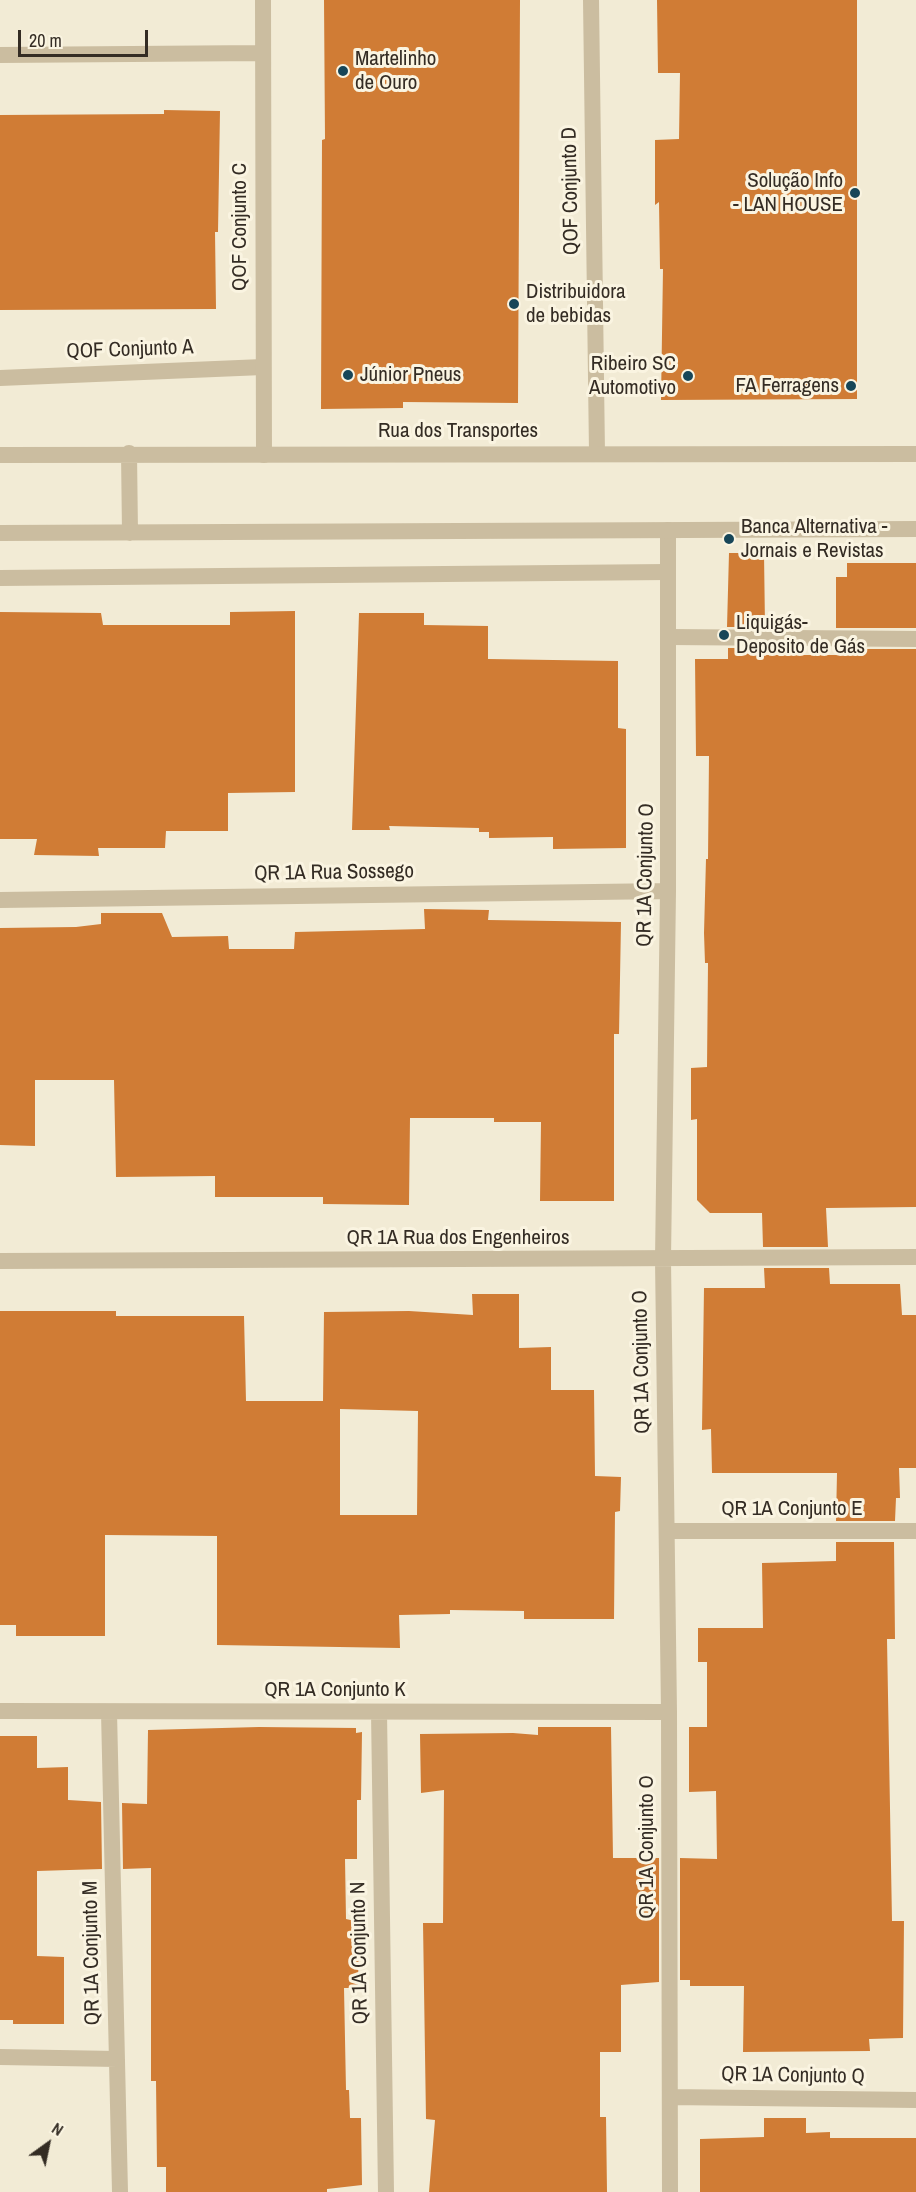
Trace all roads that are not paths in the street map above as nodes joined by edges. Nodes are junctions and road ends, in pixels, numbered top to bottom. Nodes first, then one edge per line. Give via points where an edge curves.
1 (263, 0) edge
2 (591, 0) edge
3 (263, 52) junction
4 (0, 55) edge
5 (263, 367) junction
6 (0, 378) edge
7 (129, 453) junction
8 (597, 453) junction
9 (916, 454) edge
10 (0, 455) edge
11 (264, 455) junction
12 (916, 529) edge
13 (668, 530) junction
14 (0, 533) edge
15 (130, 533) junction
16 (668, 572) junction
17 (0, 579) edge
18 (670, 637) junction
19 (916, 639) edge
20 (668, 891) junction
21 (0, 900) edge
22 (916, 1257) edge
23 (663, 1260) junction
24 (0, 1261) edge
25 (667, 1531) junction
26 (916, 1531) edge
27 (0, 1711) edge
28 (110, 1712) junction
29 (669, 1712) junction
30 (379, 1713) junction
31 (0, 2057) edge
32 (117, 2059) junction
33 (670, 2097) junction
34 (916, 2100) edge
35 (120, 2192) edge
36 (386, 2192) edge
37 (670, 2192) edge

1 - 3 street, QOF Conjunto C
2 - 8 street, QOF Conjunto D
3 - 4 street
3 - 5 street, QOF Conjunto C
5 - 6 street, QOF Conjunto A
5 - 11 street, QOF Conjunto C
7 - 10 street, Rua dos Transportes
7 - 11 street, Rua dos Transportes
7 - 15 street
8 - 9 street, Rua dos Transportes
8 - 11 street, Rua dos Transportes
12 - 13 street
13 - 15 street
13 - 16 street, QR 1A Conjunto O
14 - 15 street
16 - 17 street
16 - 18 street, QR 1A Conjunto O
18 - 19 street
18 - 20 street, QR 1A Conjunto O
20 - 21 street, QR 1A Rua Sossego
20 - 23 street, QR 1A Conjunto O
22 - 23 street, QR 1A Rua dos Engenheiros
23 - 24 street, QR 1A Rua dos Engenheiros
23 - 25 street, QR 1A Conjunto O
25 - 26 street, QR 1A Conjunto E
25 - 29 street, QR 1A Conjunto O
27 - 28 street, QR 1A Conjunto K
28 - 30 street, QR 1A Conjunto K
28 - 32 street, QR 1A Conjunto M
29 - 30 street, QR 1A Conjunto K
29 - 33 street, QR 1A Conjunto O
30 - 36 street, QR 1A Conjunto N
31 - 32 street
32 - 35 street, QR 1A Conjunto M
33 - 34 street, QR 1A Conjunto Q
33 - 37 street, QR 1A Conjunto O

